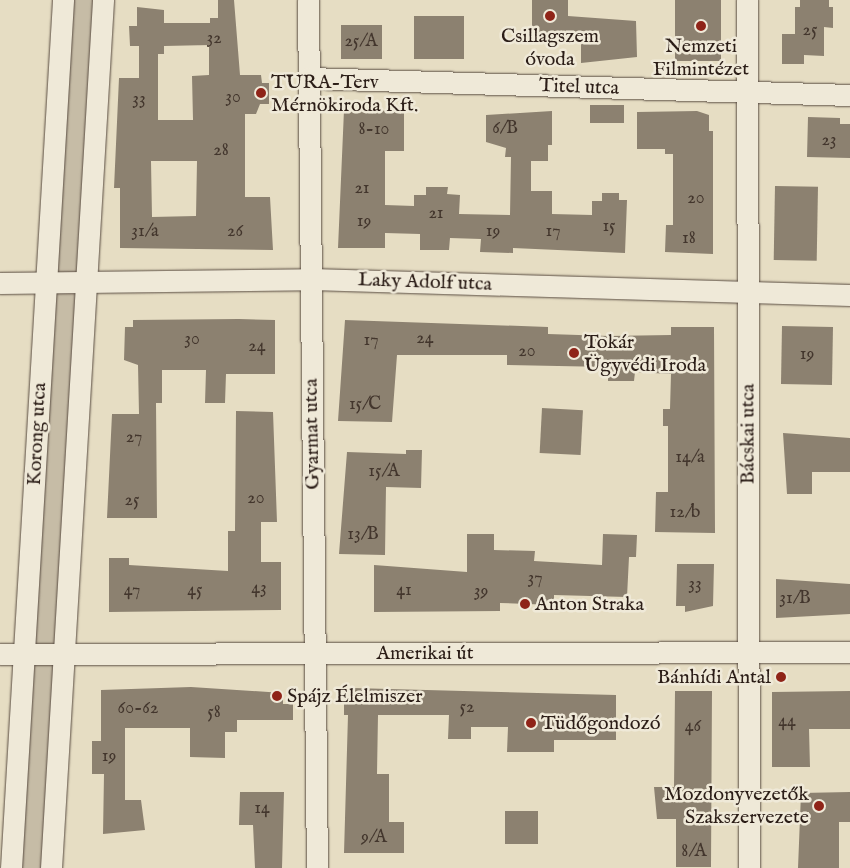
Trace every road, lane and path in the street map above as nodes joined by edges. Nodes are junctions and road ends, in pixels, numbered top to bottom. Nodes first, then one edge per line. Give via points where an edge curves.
1 (63, 0) edge
2 (103, 0) edge
3 (308, 0) edge
4 (747, 0) edge
5 (309, 78) junction
6 (747, 92) junction
7 (850, 94) edge
8 (311, 279) junction
9 (46, 282) junction
10 (86, 282) junction
11 (0, 283) edge
12 (747, 292) junction
13 (850, 295) edge
14 (748, 652) junction
15 (850, 652) edge
16 (0, 654) edge
17 (24, 654) junction
18 (64, 654) junction
19 (314, 654) junction
20 (11, 868) edge
21 (51, 868) edge
22 (316, 868) edge
23 (749, 868) edge

1 - 9 street, Korong utca
2 - 10 street, Korong utca
3 - 5 street, Gyarmat utca
4 - 6 street, Bácskai utca
5 - 6 street, Titel utca
5 - 8 street, Gyarmat utca
6 - 7 street, Titel utca
6 - 12 street, Bácskai utca
8 - 10 street, Laky Adolf utca
8 - 12 street, Laky Adolf utca
8 - 19 street, Gyarmat utca
9 - 10 street, Laky Adolf utca
9 - 11 street, Laky Adolf utca
9 - 17 street, Korong utca
10 - 18 street, Korong utca
12 - 13 street, Laky Adolf utca
12 - 14 street, Bácskai utca
14 - 15 street, Amerikai út
14 - 19 street, Amerikai út
14 - 23 street, Bácskai utca
16 - 17 street, Amerikai út
17 - 18 street, Amerikai út
17 - 20 street, Korong utca
18 - 19 street, Amerikai út
18 - 21 street, Korong utca
19 - 22 street, Gyarmat utca

